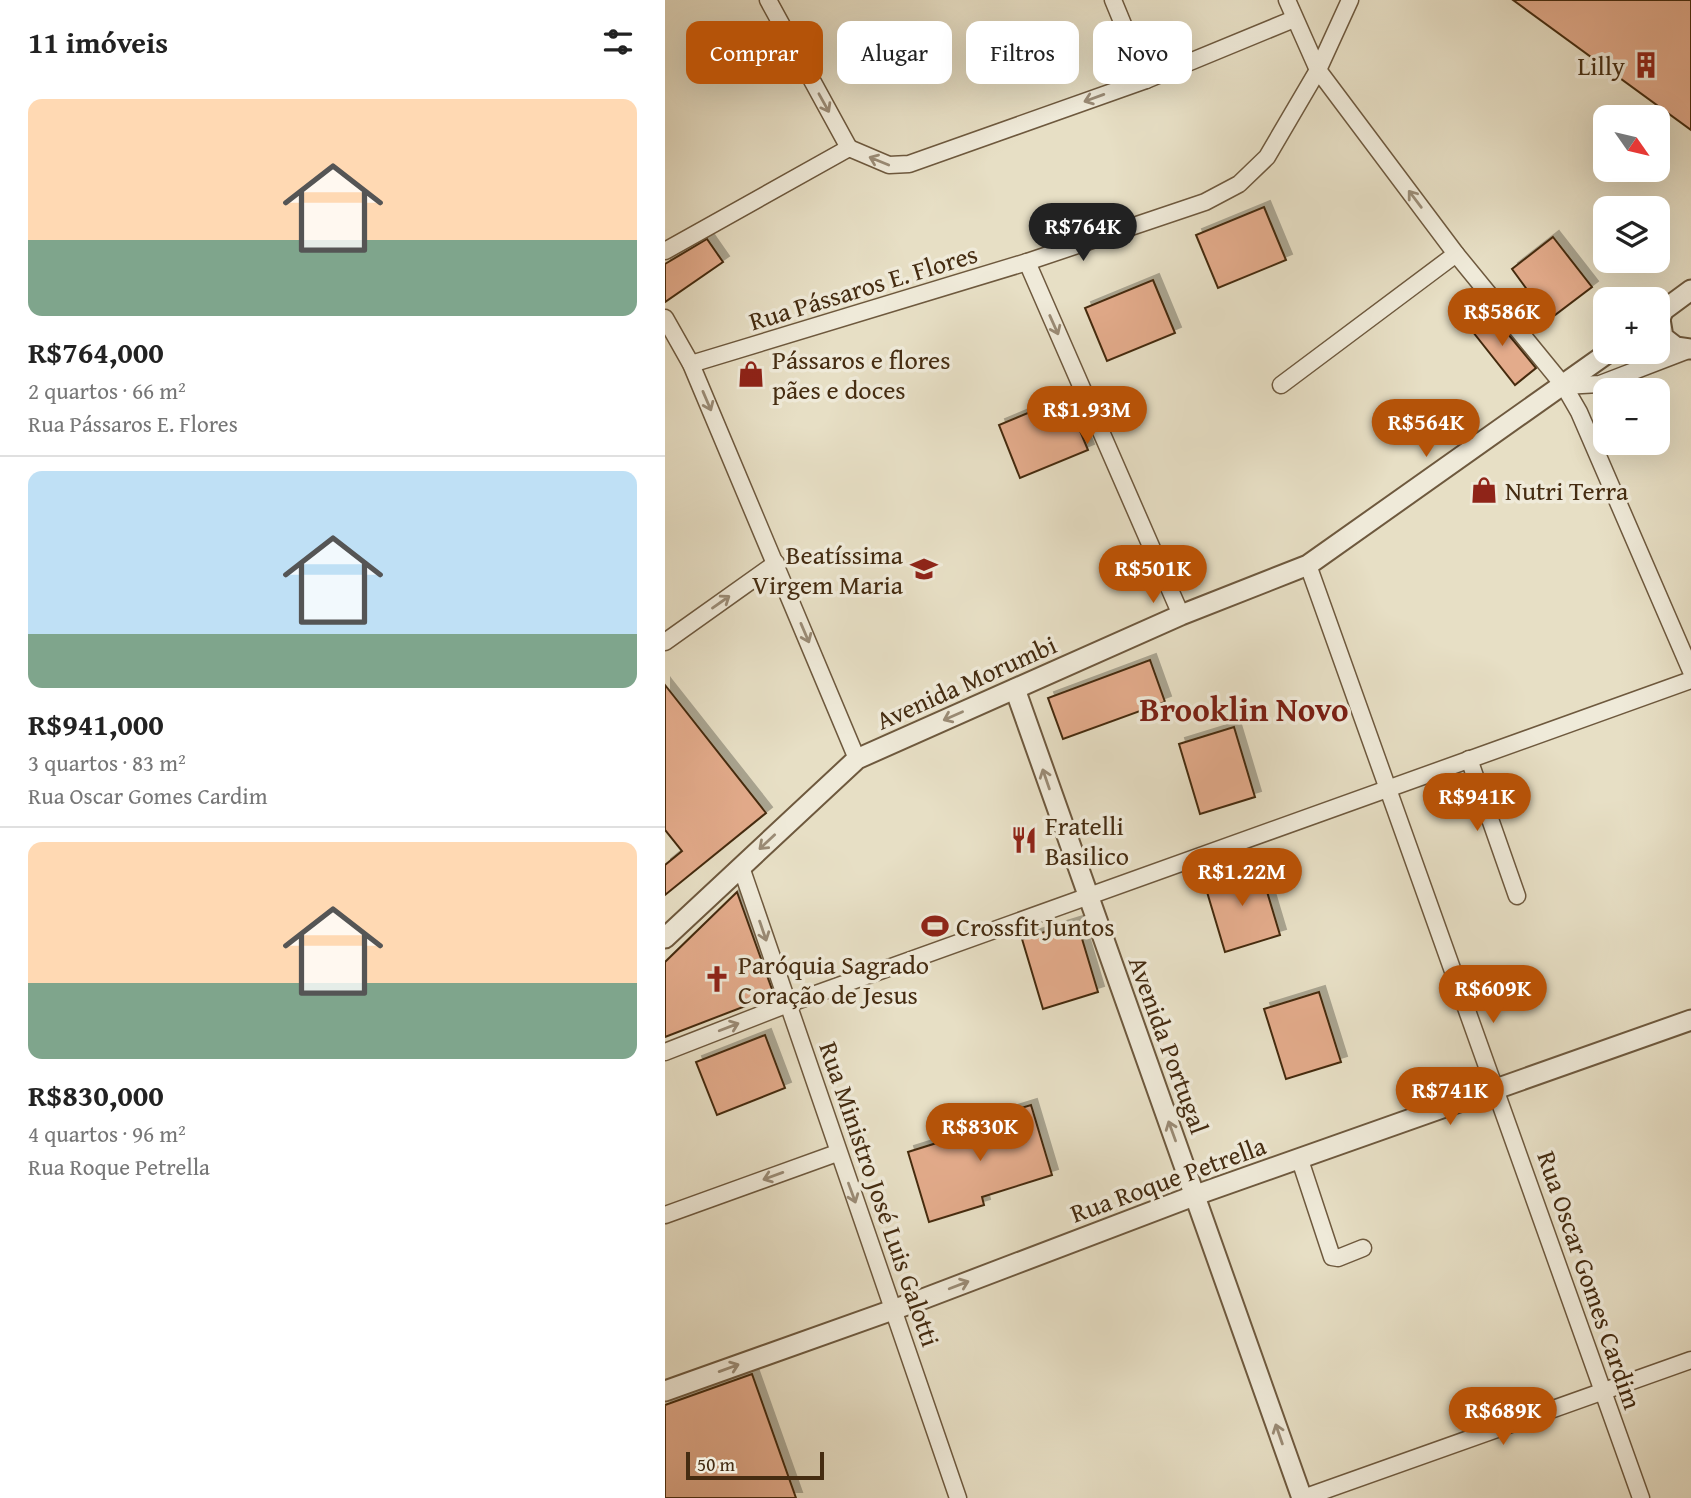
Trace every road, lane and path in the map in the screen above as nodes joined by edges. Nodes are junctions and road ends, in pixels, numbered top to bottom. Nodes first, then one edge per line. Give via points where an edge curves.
1 (768, 0) edge
2 (1113, 0) edge
3 (1287, 0) edge
4 (1350, 0) edge
5 (1294, 19) junction
6 (1122, 21) edge
7 (1192, 61) edge
8 (1318, 70) junction
9 (1135, 84) edge
10 (849, 148) junction
11 (665, 251) edge
12 (1456, 254) junction
13 (1027, 262) junction
14 (1691, 290) edge
15 (1670, 306) edge
16 (665, 318) edge
17 (1670, 342) edge
18 (679, 344) junction
19 (1691, 349) edge
20 (665, 354) edge
21 (691, 364) junction
22 (1593, 364) edge
23 (1281, 385) dead end
24 (1563, 386) junction
25 (776, 563) junction
26 (1308, 565) junction
27 (1181, 615) junction
28 (665, 642) edge
29 (1691, 671) edge
30 (1691, 680) edge
31 (1015, 689) junction
32 (857, 758) junction
33 (1469, 759) junction
34 (1388, 788) junction
35 (741, 867) junction
36 (1086, 896) junction
37 (1517, 896) dead end
38 (665, 938) edge
39 (788, 1004) junction
40 (1691, 1020) edge
41 (665, 1052) edge
42 (1496, 1088) junction
43 (837, 1153) junction
44 (1300, 1160) junction
45 (1196, 1195) junction
46 (665, 1215) edge
47 (1363, 1248) dead end
48 (895, 1309) junction
49 (1691, 1360) edge
50 (665, 1391) edge
51 (1603, 1392) junction
52 (958, 1498) edge
53 (1302, 1498) edge
54 (1641, 1498) edge

1 -> 10 street
2 - 6 street
3 - 5 street
4 - 8 street, Rua Pássaros E. Flores
5 - 7 street
5 - 8 street
12 -> 8 street
8 - 13 street, Rua Pássaros E. Flores via 1267,157 1239,184 1205,202
9 -> 10 street via 909,164 889,165
10 - 11 street
12 - 23 street
12 - 24 street
13 - 21 street, Rua Pássaros E. Flores
13 -> 27 street
14 - 15 street
16 - 18 street
17 - 19 street
18 - 20 street
18 - 21 street
19 - 24 street via 1600,384
21 -> 25 street
22 - 24 street, Avenida Morumbi
24 - 26 street, Avenida Morumbi
24 - 29 street via 1579,412
28 -> 25 street
25 -> 32 street
26 - 27 street, Avenida Morumbi
26 - 34 street, Rua Oscar Gomes Cardim
27 - 31 street, Avenida Morumbi
30 - 33 street
31 -> 32 street, Avenida Morumbi
36 -> 31 street, Avenida Portugal
32 -> 35 street, Avenida Morumbi
33 - 34 street
33 - 37 street
34 - 36 street
34 - 42 street, Rua Oscar Gomes Cardim
35 - 38 street, Avenida Morumbi
35 -> 39 street, Rua Ministro José Luis Galotti
36 - 39 street
45 -> 36 street, Avenida Portugal
41 -> 39 street
39 - 43 street, Rua Ministro José Luis Galotti
40 - 42 street, Rua Roque Petrella
42 - 44 street, Rua Roque Petrella
42 - 51 street, Rua Oscar Gomes Cardim
43 -> 46 street
43 -> 48 street, Rua Ministro José Luis Galotti
44 - 45 street, Rua Roque Petrella
44 - 47 street via 1332,1256
48 -> 45 street, Rua Roque Petrella
53 -> 45 street, Avenida Portugal
50 -> 48 street, Rua Roque Petrella
48 - 52 street, Rua Ministro José Luis Galotti
49 - 51 street
51 - 53 street
51 - 54 street, Rua Oscar Gomes Cardim

